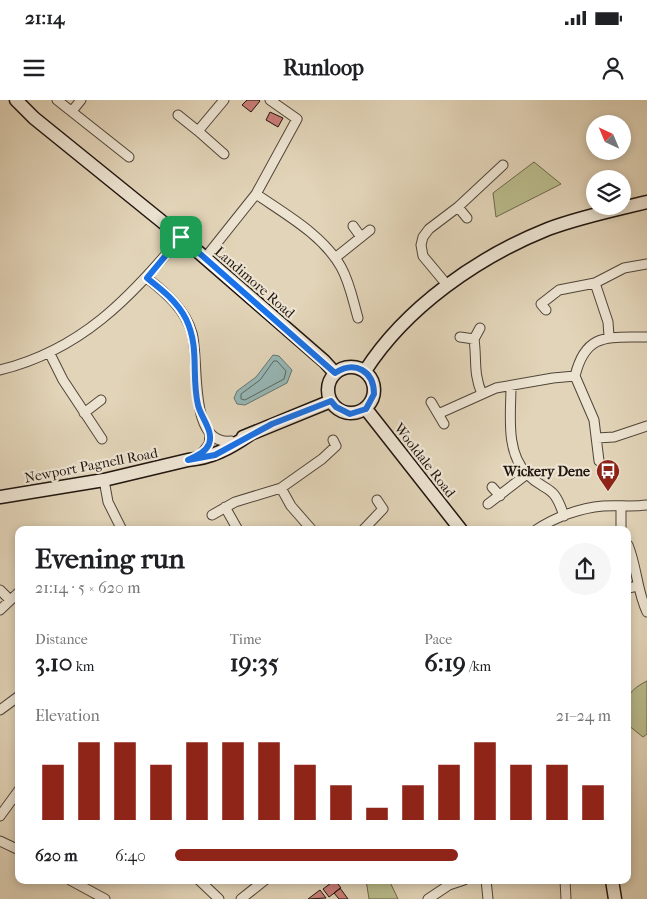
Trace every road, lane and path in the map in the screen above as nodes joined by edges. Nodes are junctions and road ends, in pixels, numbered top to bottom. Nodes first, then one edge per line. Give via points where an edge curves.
1 (16, 100) edge
2 (57, 100) edge
3 (81, 100) edge
4 (224, 100) edge
5 (270, 100) edge
6 (72, 111) junction
7 (178, 115) dead end
8 (198, 131) junction
9 (224, 154) dead end
10 (129, 156) dead end
11 (503, 165) dead end
12 (256, 194) junction
13 (647, 202) edge
14 (458, 207) junction
15 (467, 218) dead end
16 (353, 226) dead end
17 (370, 230) dead end
18 (362, 236) junction
19 (181, 237) junction
20 (205, 258) junction
21 (335, 258) junction
22 (647, 264) edge
23 (147, 278) junction
24 (595, 283) junction
25 (448, 286) junction
26 (546, 310) dead end
27 (358, 318) dead end
28 (480, 328) dead end
29 (609, 336) junction
30 (460, 337) dead end
31 (647, 337) edge
32 (474, 339) junction
33 (50, 354) junction
34 (0, 370) edge
35 (365, 371) junction
36 (335, 373) junction
37 (575, 376) junction
38 (511, 386) junction
39 (482, 394) junction
40 (102, 400) dead end
41 (331, 401) junction
42 (431, 402) dead end
43 (366, 409) junction
44 (84, 413) junction
45 (438, 414) junction
46 (444, 424) dead end
47 (647, 426) edge
48 (210, 435) junction
49 (249, 435) junction
50 (597, 438) junction
51 (102, 439) dead end
52 (333, 440) dead end
53 (231, 441) junction
54 (203, 452) junction
55 (188, 460) junction
56 (599, 461) dead end
57 (526, 474) junction
58 (104, 480) junction
59 (492, 486) dead end
60 (281, 488) junction
61 (500, 496) junction
62 (0, 497) edge
63 (377, 500) dead end
64 (488, 504) dead end
65 (647, 505) edge
66 (393, 506) dead end
67 (621, 506) junction
68 (225, 507) junction
69 (383, 509) junction
70 (212, 515) dead end
71 (564, 516) junction
72 (120, 526) edge
73 (236, 526) edge
74 (308, 526) edge
75 (367, 526) edge
76 (459, 526) edge
77 (544, 526) edge
78 (621, 526) edge
79 (631, 552) edge
80 (638, 586) junction
81 (631, 587) edge
82 (0, 590) edge
83 (15, 596) edge
84 (10, 600) junction
85 (0, 610) edge
86 (647, 612) edge
87 (15, 699) edge
88 (0, 710) edge
89 (15, 795) edge
90 (0, 816) edge
91 (0, 841) edge
92 (15, 848) edge
93 (77, 884) edge
94 (203, 884) edge
95 (260, 884) edge
96 (452, 884) edge
97 (486, 884) edge
98 (565, 884) edge
99 (613, 884) edge
100 (88, 890) junction
101 (82, 899) edge
102 (105, 899) edge
103 (219, 899) edge
104 (241, 899) edge
105 (428, 899) edge
106 (488, 899) edge
107 (566, 899) edge
108 (615, 899) edge

1 - 19 main road, Landimore Road
2 - 6 street
3 - 6 street
4 - 8 street
5 - 12 street via 297,119
6 - 10 street
7 - 8 street
8 - 9 street
11 - 14 street
12 - 20 street
12 - 21 street via 294,220
13 - 25 main road via 548,229 500,252
14 - 15 street
14 - 25 street via 429,229 421,245 423,256
16 - 18 street
17 - 18 street
18 - 21 street
19 - 20 main road, Landimore Road
19 - 23 street
20 - 36 main road, Landimore Road
21 - 27 street via 347,280
22 - 24 street via 624,268
23 - 33 street via 95,325
23 - 48 street via 177,305 192,332 196,348 198,406
24 - 26 street via 560,290 541,304
24 - 29 street via 608,322
25 - 35 main road via 410,316
28 - 32 street
29 - 31 street
29 - 37 street via 592,344 580,358
30 - 32 street
32 - 39 street via 477,356 475,378
33 - 34 street
33 - 44 street
35 - 36 main road via 350,367
35 - 43 main road via 371,378 374,394
36 - 41 main road via 328,386
37 - 38 street
37 - 50 street via 588,404
38 - 39 street
38 - 57 street via 510,438
39 - 45 street
40 - 44 street
41 - 43 main road via 350,414
41 - 49 main road, Newport Pagnell Road
42 - 45 street
43 - 76 main road, Wooldale Road
44 - 51 street
45 - 46 street
47 - 50 street via 620,436
48 - 53 street via 217,440
48 - 54 street via 209,444
49 - 53 main road, Newport Pagnell Road
49 - 55 main road, Newport Pagnell Road via 215,455
50 - 56 street
52 - 60 street via 336,446 322,459
53 - 54 main road, Newport Pagnell Road
54 - 55 main road, Newport Pagnell Road
55 - 58 main road, Newport Pagnell Road
57 - 61 street
57 - 71 street via 556,495
58 - 62 main road, Newport Pagnell Road
58 - 72 street via 108,502
59 - 61 street
60 - 68 street
60 - 74 street
61 - 64 street
63 - 69 street
65 - 67 street
66 - 69 street
67 - 71 street via 584,509
67 - 78 street
68 - 70 street
68 - 73 street
69 - 75 street
71 - 77 street
79 - 80 street
80 - 81 street
80 - 86 street
82 - 84 street
83 - 84 street
84 - 85 street
87 - 88 street
89 - 90 street
91 - 92 street
93 - 100 street
94 - 103 street
95 - 104 street
96 - 105 street
97 - 106 street
98 - 107 street
99 - 108 main road
100 - 101 street
100 - 102 street

